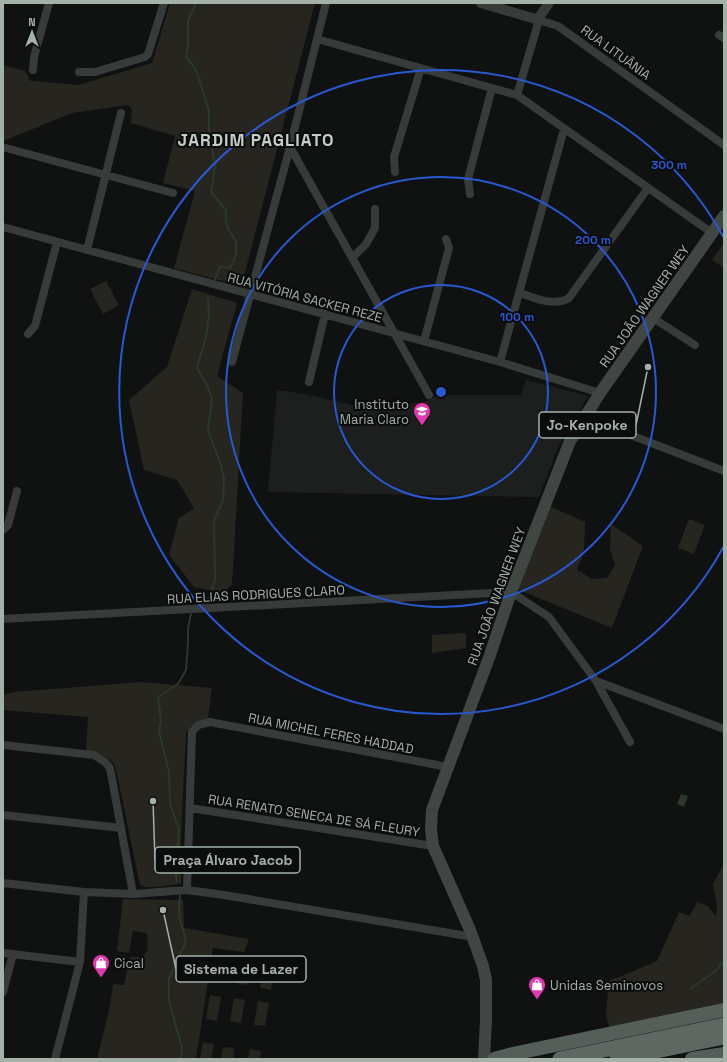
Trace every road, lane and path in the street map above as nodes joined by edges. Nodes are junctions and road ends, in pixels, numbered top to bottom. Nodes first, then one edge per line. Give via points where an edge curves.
1 (49, 3) edge
2 (164, 3) edge
3 (326, 3) edge
4 (481, 3) edge
5 (549, 3) edge
6 (496, 5) edge
7 (538, 20) junction
8 (317, 39) junction
9 (421, 68) junction
10 (33, 70) dead end
11 (79, 72) dead end
12 (492, 88) junction
13 (517, 95) junction
14 (121, 113) dead end
15 (564, 129) junction
16 (724, 145) edge
17 (290, 147) junction
18 (6, 148) dead end
19 (395, 172) dead end
20 (106, 175) junction
21 (648, 188) junction
22 (173, 193) dead end
23 (470, 194) dead end
24 (375, 209) dead end
25 (724, 216) edge
26 (3, 228) edge
27 (712, 233) junction
28 (446, 239) dead end
29 (57, 242) junction
30 (87, 250) junction
31 (352, 258) junction
32 (520, 293) junction
33 (250, 294) junction
34 (325, 314) junction
35 (653, 318) junction
36 (395, 333) junction
37 (28, 334) dead end
38 (424, 341) junction
39 (695, 345) dead end
40 (232, 362) dead end
41 (500, 362) junction
42 (309, 382) dead end
43 (600, 393) junction
44 (429, 395) dead end
45 (584, 417) junction
46 (724, 471) edge
47 (17, 492) dead end
48 (3, 530) edge
49 (511, 592) junction
50 (3, 619) edge
51 (596, 681) junction
52 (724, 729) edge
53 (630, 742) dead end
54 (3, 745) edge
55 (448, 767) junction
56 (190, 808) junction
57 (3, 816) edge
58 (121, 828) junction
59 (434, 846) junction
60 (3, 883) edge
61 (187, 890) junction
62 (84, 892) junction
63 (133, 894) junction
64 (467, 921) junction
65 (454, 934) junction
66 (473, 937) junction
67 (3, 953) edge
68 (13, 954) junction
69 (80, 962) junction
70 (3, 992) edge
71 (724, 1010) edge
72 (724, 1023) edge
73 (724, 1036) edge
74 (724, 1054) edge
75 (55, 1059) edge
76 (484, 1059) edge
77 (494, 1059) edge
78 (560, 1059) edge
79 (617, 1059) edge
80 (692, 1059) edge

1 - 10 street via 34,57
2 - 11 street via 145,57 95,72
3 - 8 street
4 - 6 street, RUA LITUÂNIA
5 - 7 street
6 - 7 street, RUA LITUÂNIA
7 - 13 street
7 - 16 street, RUA LITUÂNIA via 558,26
8 - 9 street
8 - 17 street
9 - 12 street
9 - 19 street via 394,157
12 - 13 street
12 - 23 street via 468,180
13 - 15 street
14 - 20 street
15 - 21 street
15 - 32 street
17 - 31 street
17 - 33 street
18 - 20 street
20 - 22 street
20 - 30 street
21 - 27 street
21 - 32 street via 569,298 555,303
24 - 31 street via 375,228 366,244
25 - 27 main road, RUA JOÃO WAGNER WEY
26 - 29 street, RUA VITÓRIA SACKER REZE
27 - 35 main road, RUA JOÃO WAGNER WEY
28 - 38 street via 449,248
29 - 30 street, RUA VITÓRIA SACKER REZE
29 - 37 street via 35,326
30 - 33 street, RUA VITÓRIA SACKER REZE
31 - 36 street
32 - 41 street
33 - 34 street, RUA VITÓRIA SACKER REZE
33 - 40 street
34 - 36 street, RUA VITÓRIA SACKER REZE
34 - 42 street
35 - 39 street
35 - 43 main road, RUA JOÃO WAGNER WEY
36 - 38 street, RUA VITÓRIA SACKER REZE
36 - 44 street
38 - 41 street, RUA VITÓRIA SACKER REZE
41 - 43 street, RUA VITÓRIA SACKER REZE
43 - 45 main road, RUA JOÃO WAGNER WEY
45 - 46 street
45 - 49 main road, RUA JOÃO WAGNER WEY via 570,441
47 - 48 street via 8,525
49 - 50 street, RUA ELIAS RODRIGUES CLARO
49 - 51 street via 549,617
49 - 55 main road, RUA JOÃO WAGNER WEY
51 - 52 street
51 - 53 street
54 - 58 street via 94,755 105,762 110,768
55 - 56 street, RUA MICHEL FERES HADDAD via 210,722 198,725 192,732
55 - 59 main road, RUA JOÃO WAGNER WEY via 432,810 430,830
56 - 59 street, RUA RENATO SENECA DE SÁ FLEURY
56 - 61 street
57 - 58 street
58 - 63 street
59 - 64 main road, RUA JOÃO WAGNER WEY
60 - 62 street
61 - 63 street
61 - 65 street
62 - 63 street
62 - 69 street
64 - 65 street
64 - 66 main road, RUA JOÃO WAGNER WEY
65 - 66 street
66 - 76 main road, RUA JOÃO WAGNER WEY via 486,980
67 - 68 street
68 - 69 street
68 - 70 street
69 - 75 street
71 - 77 highway
72 - 78 highway
73 - 79 highway
74 - 80 highway

